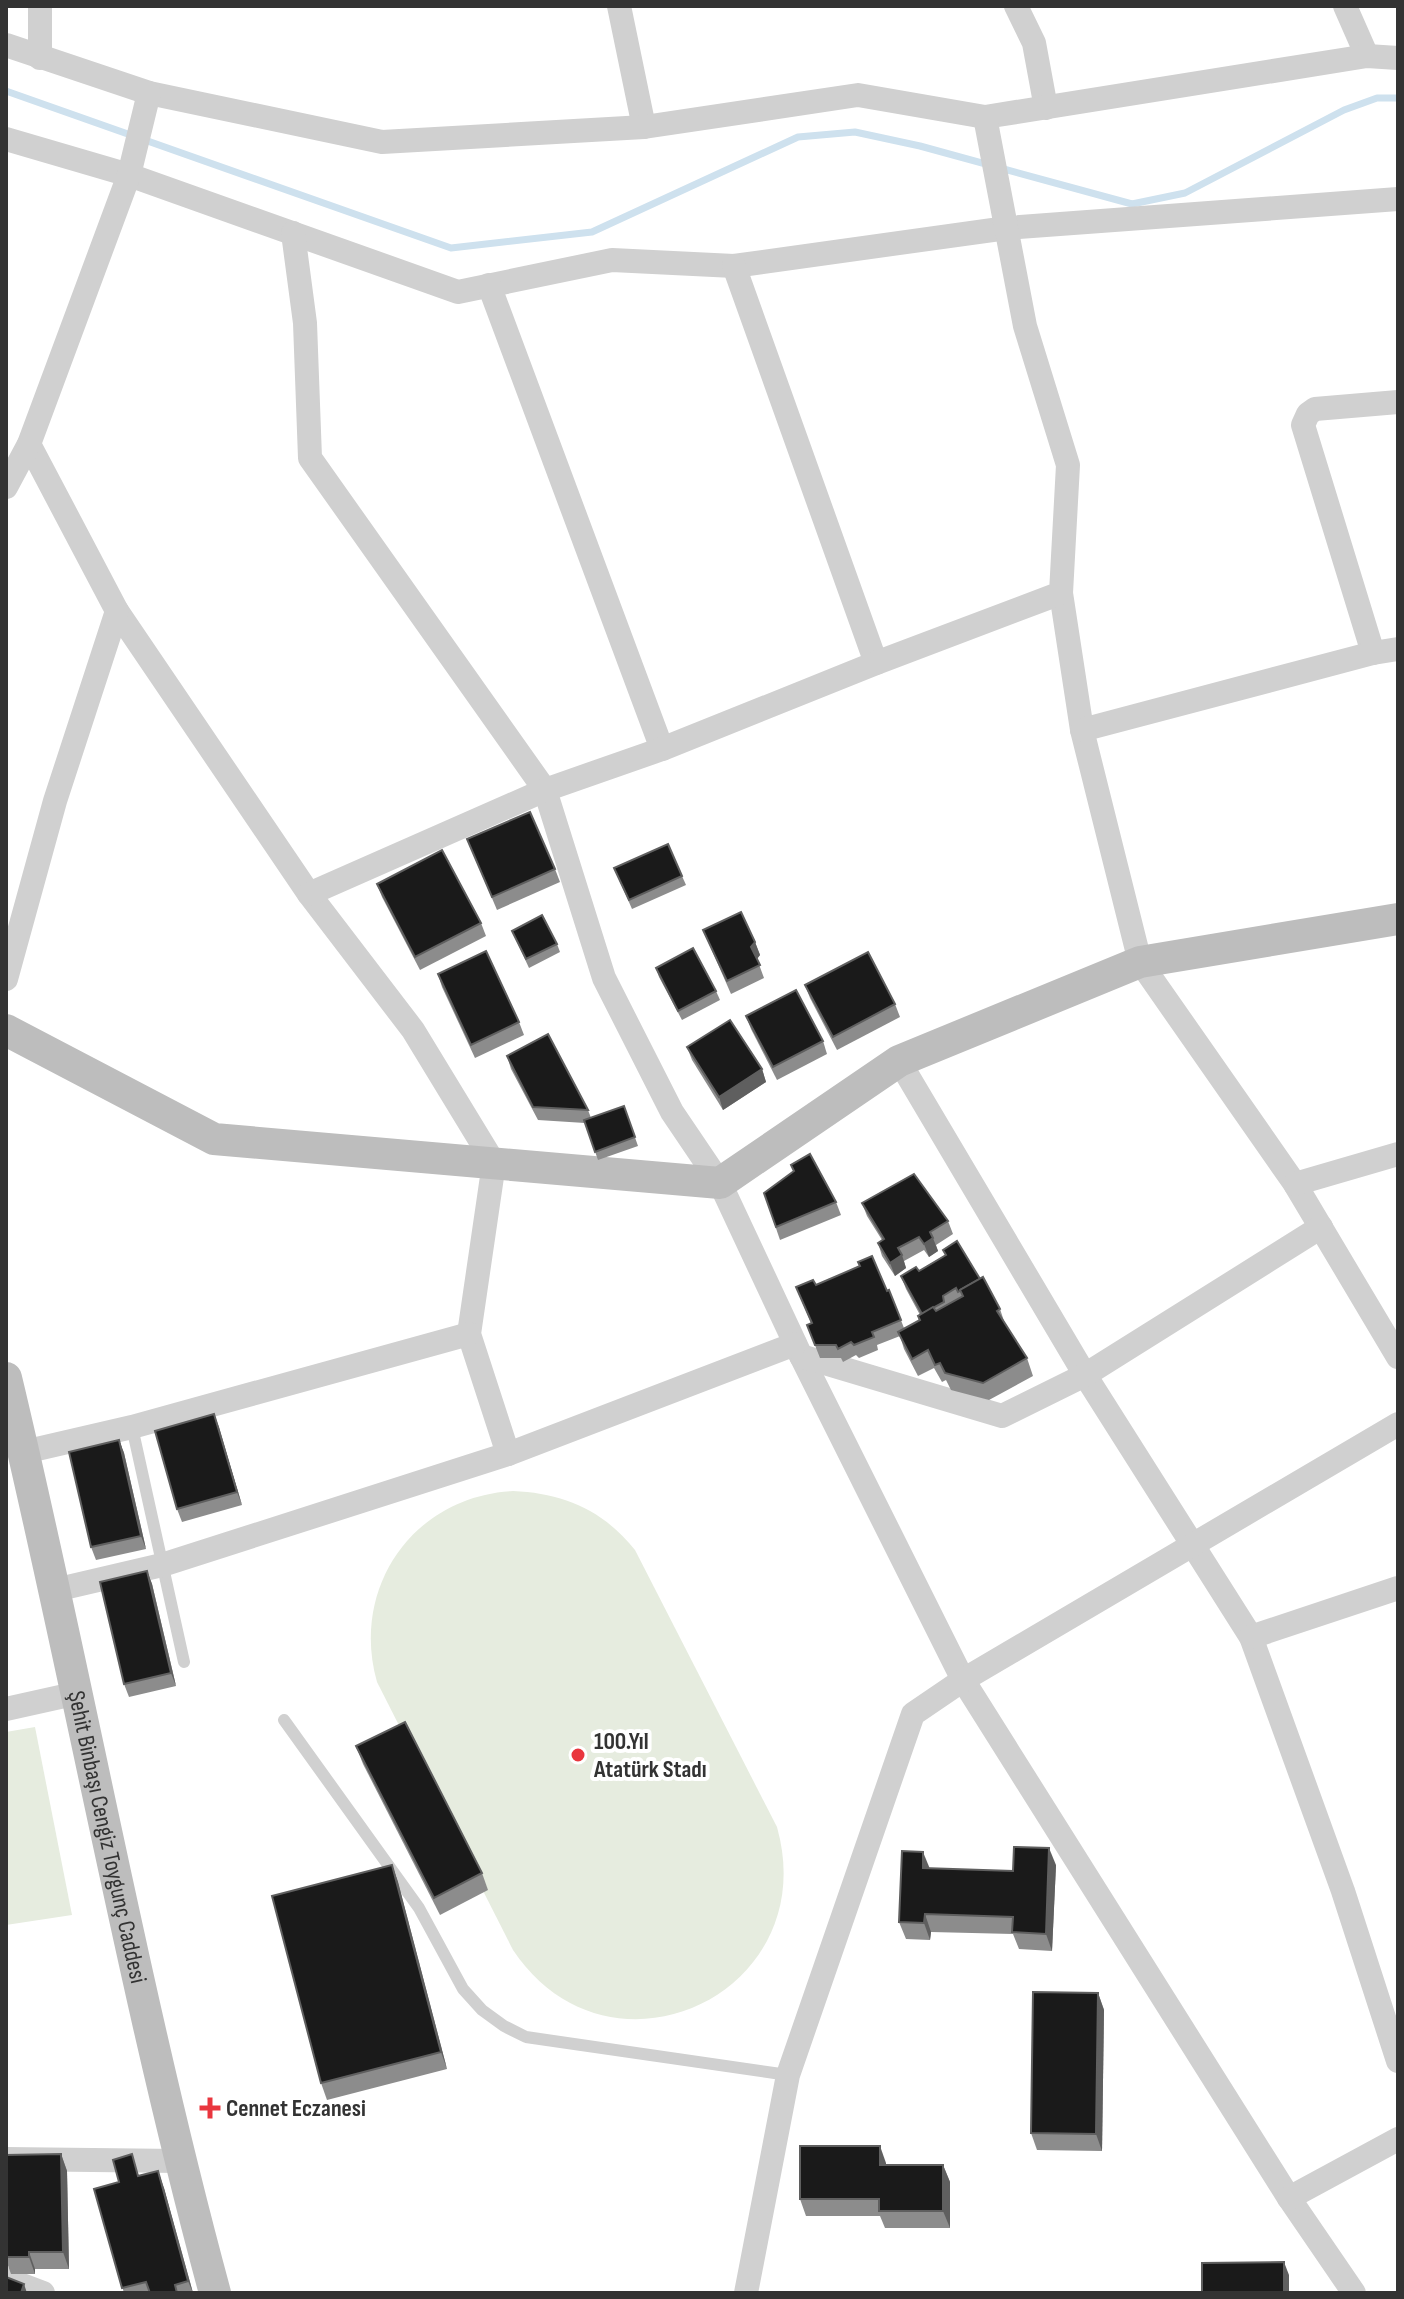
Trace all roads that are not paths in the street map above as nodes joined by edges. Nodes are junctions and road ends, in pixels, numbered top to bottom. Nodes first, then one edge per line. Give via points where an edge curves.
1 (40, 6) edge
2 (619, 6) edge
3 (1016, 6) edge
4 (1345, 6) edge
5 (6, 45) edge
6 (1367, 56) junction
7 (40, 58) junction
8 (1398, 58) edge
9 (149, 93) junction
10 (1046, 108) junction
11 (985, 117) junction
12 (644, 127) junction
13 (6, 139) edge
14 (129, 175) junction
15 (1398, 199) edge
16 (1007, 228) junction
17 (293, 233) junction
18 (734, 266) junction
19 (489, 285) junction
20 (1398, 402) edge
21 (29, 444) junction
22 (6, 487) edge
23 (1061, 593) junction
24 (117, 611) junction
25 (1398, 649) edge
26 (1373, 653) junction
27 (876, 663) junction
28 (1082, 730) junction
29 (662, 749) junction
30 (545, 790) junction
31 (309, 894) junction
32 (1398, 919) edge
33 (1140, 962) junction
34 (6, 979) edge
35 (6, 1030) edge
36 (899, 1061) junction
37 (1398, 1154) edge
38 (494, 1163) junction
39 (720, 1183) junction
40 (1295, 1184) junction
41 (1321, 1227) junction
42 (469, 1334) junction
43 (798, 1350) junction
44 (1398, 1357) edge
45 (1085, 1375) junction
46 (6, 1378) edge
47 (1398, 1424) edge
48 (132, 1427) junction
49 (24, 1452) junction
50 (508, 1454) junction
51 (1193, 1546) junction
52 (162, 1565) junction
53 (1398, 1588) edge
54 (55, 1590) junction
55 (1251, 1637) junction
56 (184, 1662) dead end
57 (963, 1680) junction
58 (78, 1693) junction
59 (6, 1709) edge
60 (284, 1720) dead end
61 (1398, 2061) edge
62 (788, 2075) junction
63 (1398, 2139) edge
64 (6, 2159) edge
65 (179, 2161) junction
66 (1289, 2198) junction
67 (6, 2279) edge
68 (43, 2293) edge
69 (215, 2293) edge
70 (746, 2293) edge
71 (1354, 2293) edge

1 - 7 street
2 - 12 street
3 - 10 street via 1034,43
4 - 6 street
5 - 7 street
6 - 8 street
6 - 10 street
7 - 9 street
9 - 12 street via 382,142
9 - 14 street
10 - 11 street
11 - 12 street via 858,95
11 - 16 street
13 - 14 street
14 - 17 street
14 - 21 street
15 - 16 street
16 - 18 street
16 - 23 street via 1025,326 1068,465
17 - 19 street via 458,292
17 - 30 street via 305,323 310,458
18 - 19 street via 612,260
18 - 27 street
19 - 29 street
20 - 26 street via 1315,409 1303,425
21 - 22 street
21 - 24 street
23 - 27 street
23 - 28 street
24 - 31 street
24 - 34 street via 55,801
25 - 26 street
26 - 28 street
27 - 29 street
28 - 33 street
29 - 30 street
30 - 31 street
30 - 39 street via 604,978 672,1112
31 - 38 street via 413,1030
32 - 33 street
33 - 36 street
33 - 40 street
35 - 38 street via 214,1139
36 - 39 street
36 - 45 street
37 - 40 street
38 - 39 street
38 - 42 street
39 - 43 street
40 - 41 street
41 - 44 street
41 - 45 street
42 - 48 street
42 - 50 street
43 - 45 street via 1002,1416
43 - 50 street
43 - 57 street
45 - 51 street
46 - 49 street, Şehit Binbaşı Cengiz Toygunç Caddesi
47 - 51 street
48 - 49 street
48 - 52 lane
49 - 54 street, Şehit Binbaşı Cengiz Toygunç Caddesi
50 - 52 street
51 - 55 street
51 - 57 street
52 - 54 street
52 - 56 lane
53 - 55 street
54 - 58 street, Şehit Binbaşı Cengiz Toygunç Caddesi
55 - 61 street
57 - 62 street via 913,1714
57 - 66 street
58 - 59 street
58 - 65 street, Şehit Binbaşı Cengiz Toygunç Caddesi
60 - 62 lane via 419,1908 463,1989 504,2026 526,2037
62 - 70 street
63 - 66 street
64 - 65 street
65 - 69 street, Şehit Binbaşı Cengiz Toygunç Caddesi
66 - 71 street
67 - 68 street

